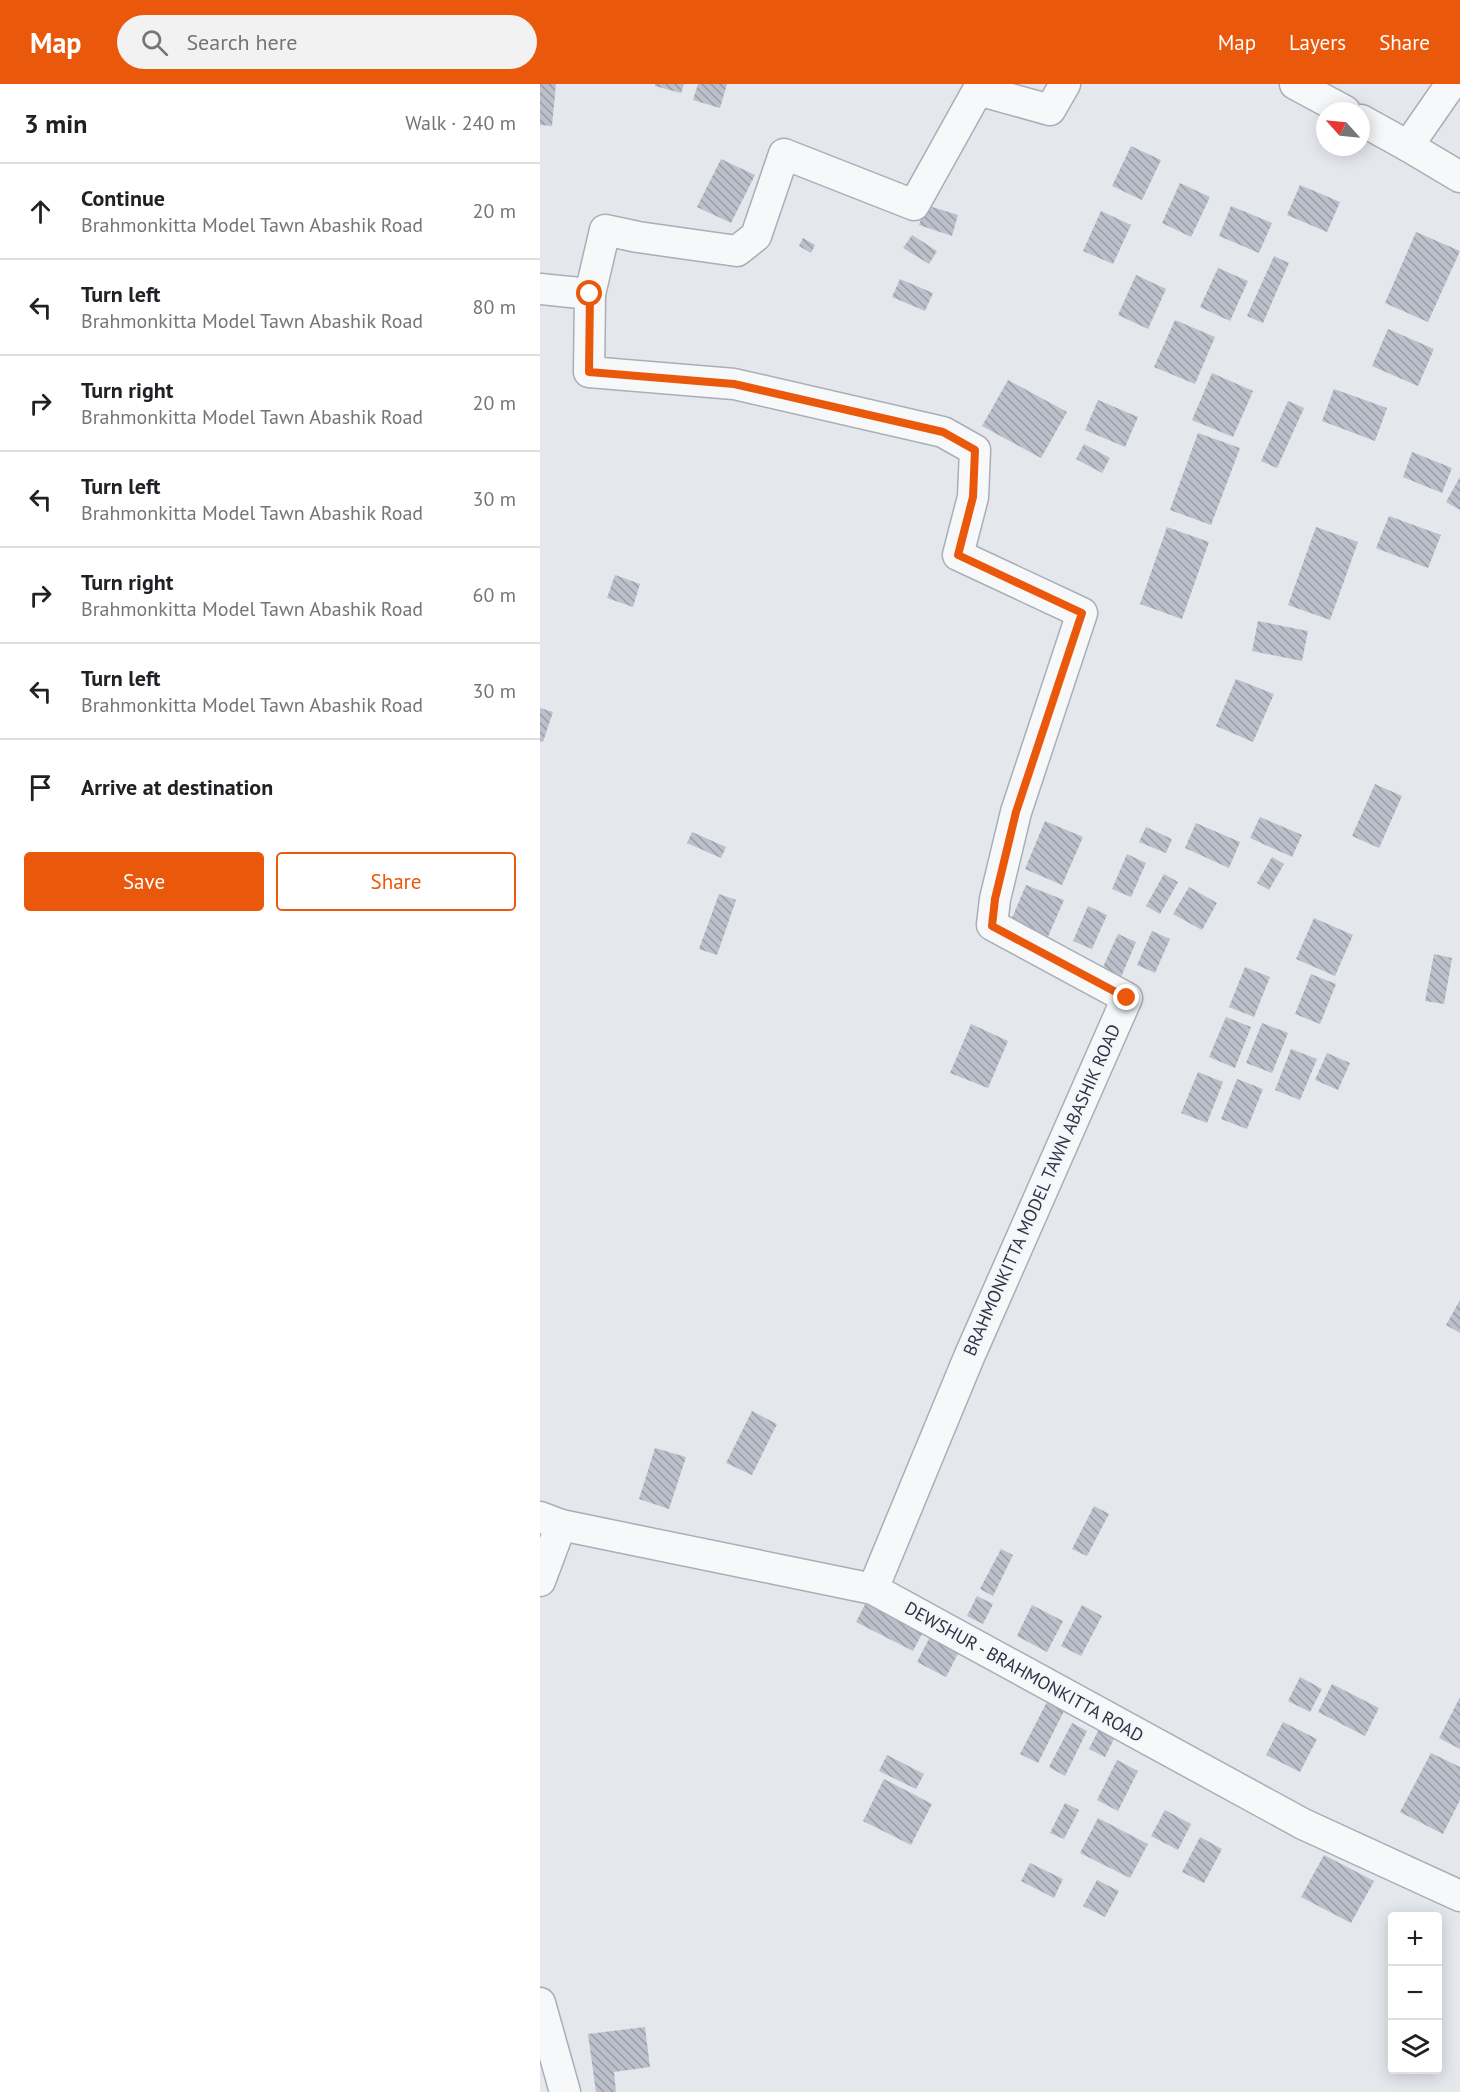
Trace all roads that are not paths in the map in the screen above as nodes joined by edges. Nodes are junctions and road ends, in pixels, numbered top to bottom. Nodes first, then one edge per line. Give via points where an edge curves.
1 (1065, 84) edge
2 (1295, 84) edge
3 (1451, 84) edge
4 (1328, 102) edge
5 (1370, 125) edge
6 (1408, 146) junction
7 (1460, 177) edge
8 (540, 289) edge
9 (590, 294) junction
10 (550, 1521) edge
11 (540, 1581) edge
12 (873, 1589) junction
13 (1460, 1896) edge
14 (540, 2003) edge
15 (565, 2092) edge

1 - 9 street, BRAHMONKITTA MODEL TAWN ABASHIK ROAD via 1050,110 978,90 914,205 784,154 756,236 737,251 605,230
2 - 4 street
3 - 6 street
5 - 6 street
6 - 7 street
8 - 9 street
9 - 12 street, BRAHMONKITTA MODEL TAWN ABASHIK ROAD via 589,372 734,384 943,432 975,450 973,497 958,555 1082,613 1016,812 992,926 1127,998 969,1357
10 - 11 street
10 - 12 street, DEWSHUR - BRAHMONKITTA ROAD
12 - 13 street, DEWSHUR - BRAHMONKITTA ROAD via 1303,1824
14 - 15 street

